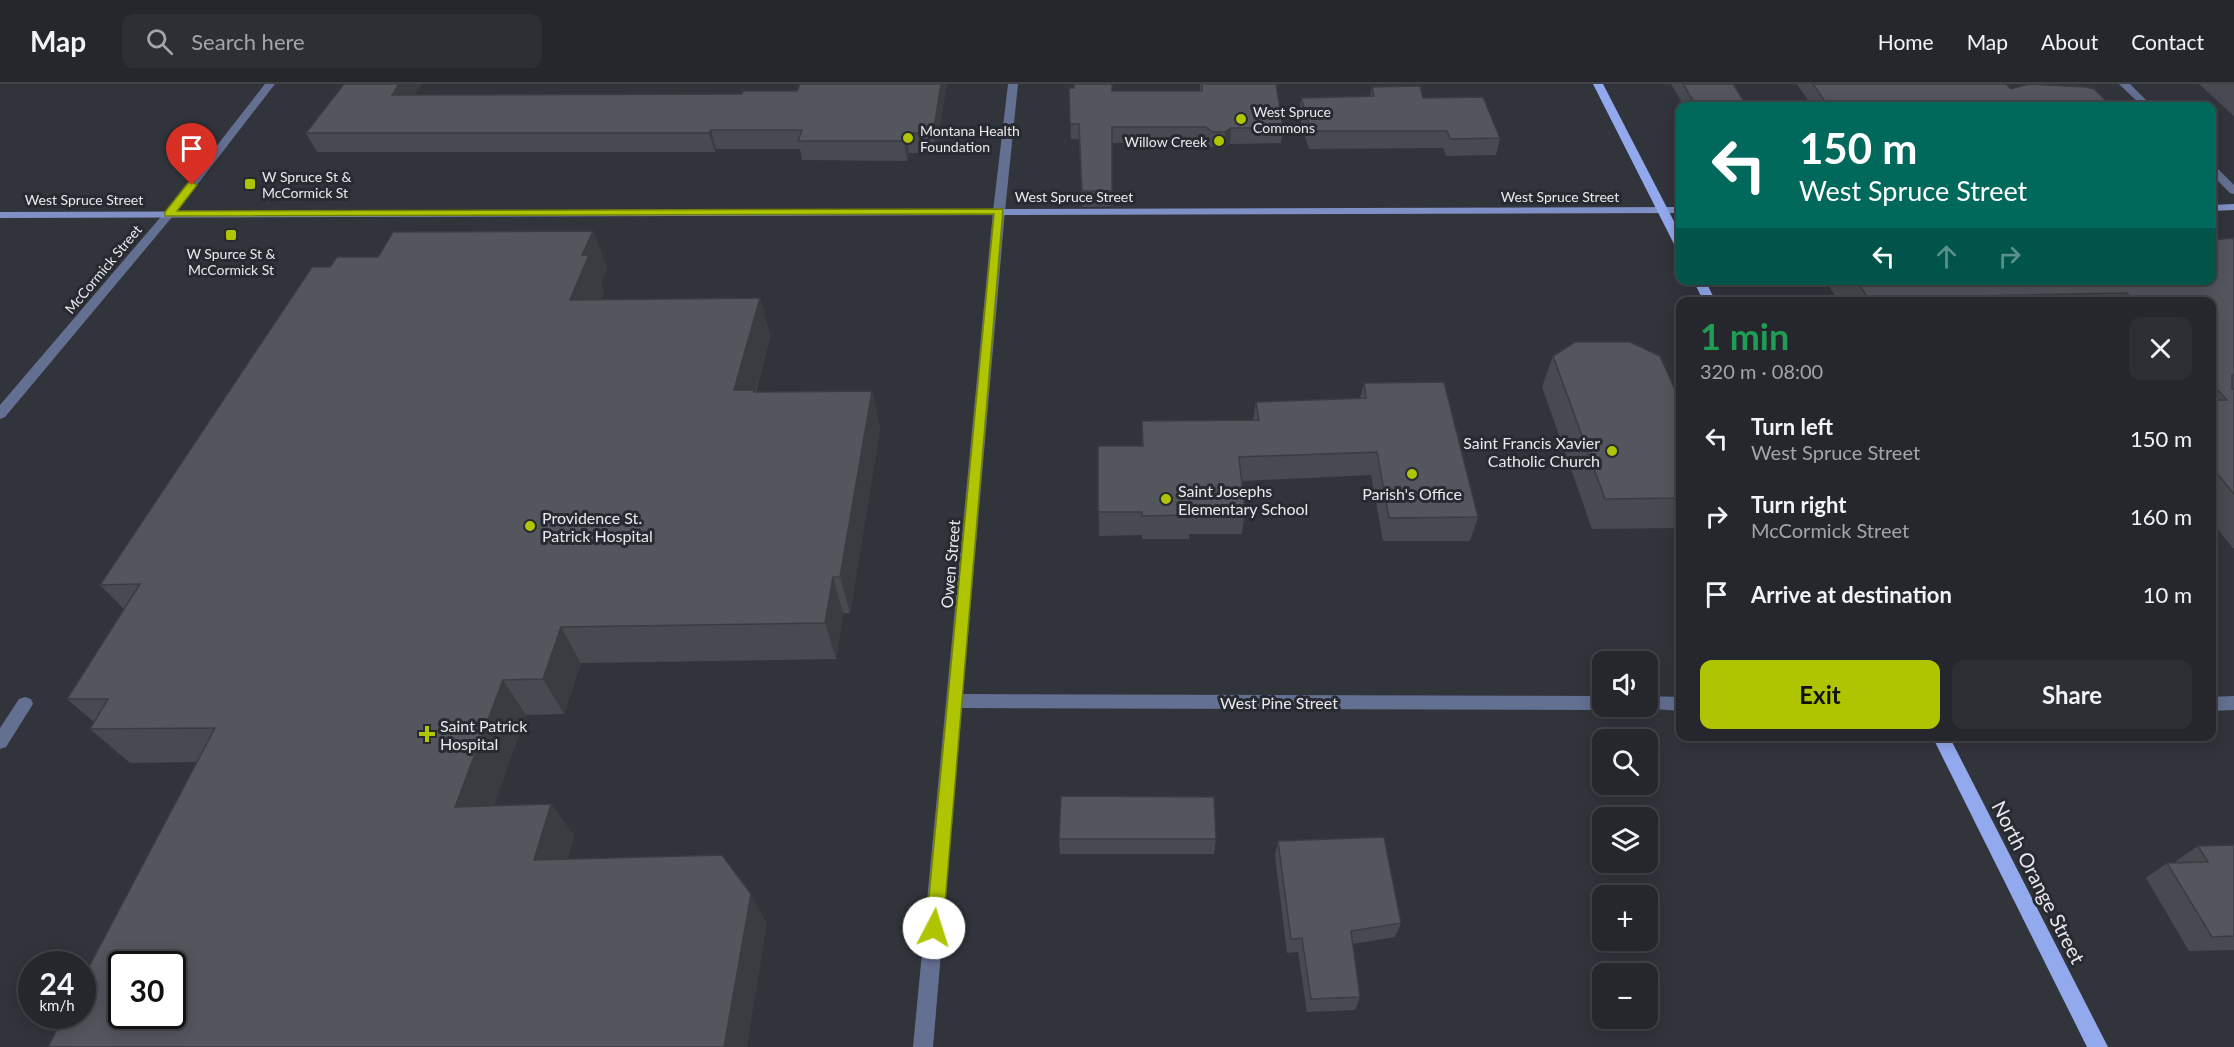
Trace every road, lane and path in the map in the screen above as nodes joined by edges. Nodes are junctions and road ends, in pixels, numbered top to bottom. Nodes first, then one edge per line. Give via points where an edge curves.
1 (270, 84) edge
2 (1013, 84) edge
3 (1598, 84) edge
4 (2124, 84) edge
5 (2143, 102) edge
6 (2216, 173) edge
7 (2234, 191) edge
8 (2234, 207) edge
9 (2216, 208) edge
10 (1662, 210) junction
11 (1676, 210) edge
12 (999, 211) junction
13 (169, 214) junction
14 (0, 215) edge
15 (1676, 236) edge
16 (0, 414) edge
17 (955, 701) junction
18 (1592, 703) edge
19 (2234, 703) edge
20 (25, 704) dead end
21 (1658, 704) edge
22 (1676, 704) edge
23 (2216, 704) edge
24 (1943, 741) edge
25 (0, 742) edge
26 (923, 1047) edge
27 (2098, 1047) edge

1 - 13 street, McCormick Street
2 - 12 street, Owen Street
3 - 10 main road
4 - 5 street
6 - 7 street
8 - 9 main road
10 - 11 main road, West Spruce Street
10 - 12 main road, West Spruce Street
10 - 15 main road
12 - 13 main road, West Spruce Street
12 - 17 street, Owen Street
13 - 14 main road, West Spruce Street
13 - 16 street, McCormick Street
17 - 18 street, West Pine Street
17 - 26 street, Owen Street
19 - 23 street
20 - 25 street
21 - 22 street
24 - 27 main road, North Orange Street

